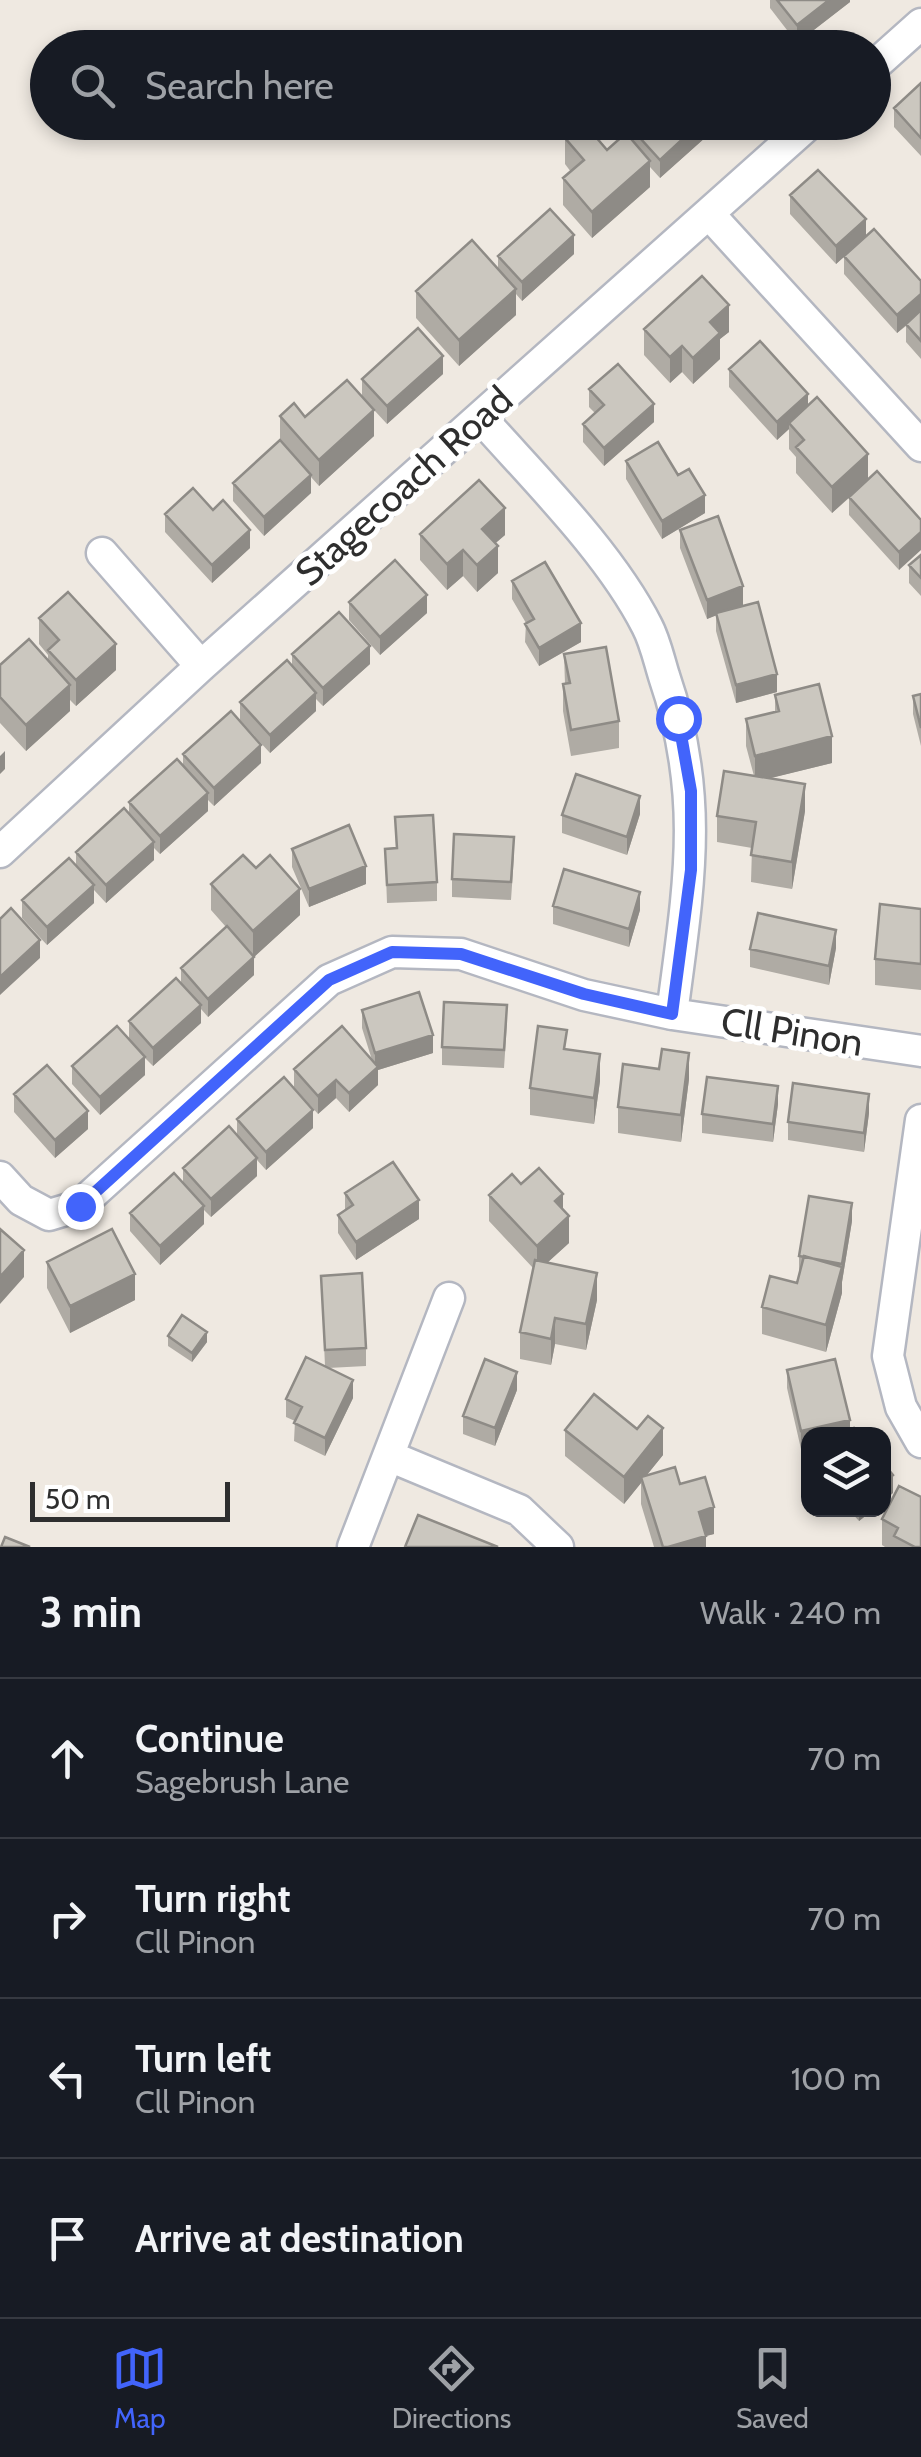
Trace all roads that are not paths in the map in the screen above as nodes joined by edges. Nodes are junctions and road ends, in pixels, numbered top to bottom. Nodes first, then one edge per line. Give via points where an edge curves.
1 (921, 24) edge
2 (891, 51) edge
3 (791, 140) edge
4 (709, 214) junction
5 (481, 418) junction
6 (921, 446) edge
7 (102, 553) dead end
8 (201, 666) junction
9 (0, 852) edge
10 (672, 1014) junction
11 (921, 1051) edge
12 (921, 1120) edge
13 (0, 1177) edge
14 (449, 1298) dead end
15 (921, 1442) edge
16 (389, 1456) junction
17 (354, 1547) edge
18 (558, 1547) edge

1 - 2 street
3 - 4 street, Stagecoach Road
4 - 5 street, Stagecoach Road
4 - 6 street
5 - 8 street, Stagecoach Road
5 - 10 street via 595,547 637,610 678,718 691,791 691,870
7 - 8 street
8 - 9 street, Stagecoach Road
10 - 11 street, Cll Pinon
10 - 13 street, Cll Pinon via 461,954 392,952 329,980 80,1206 49,1215 21,1200
12 - 15 street via 888,1356 901,1407
14 - 16 street
16 - 17 street
16 - 18 street via 519,1510

